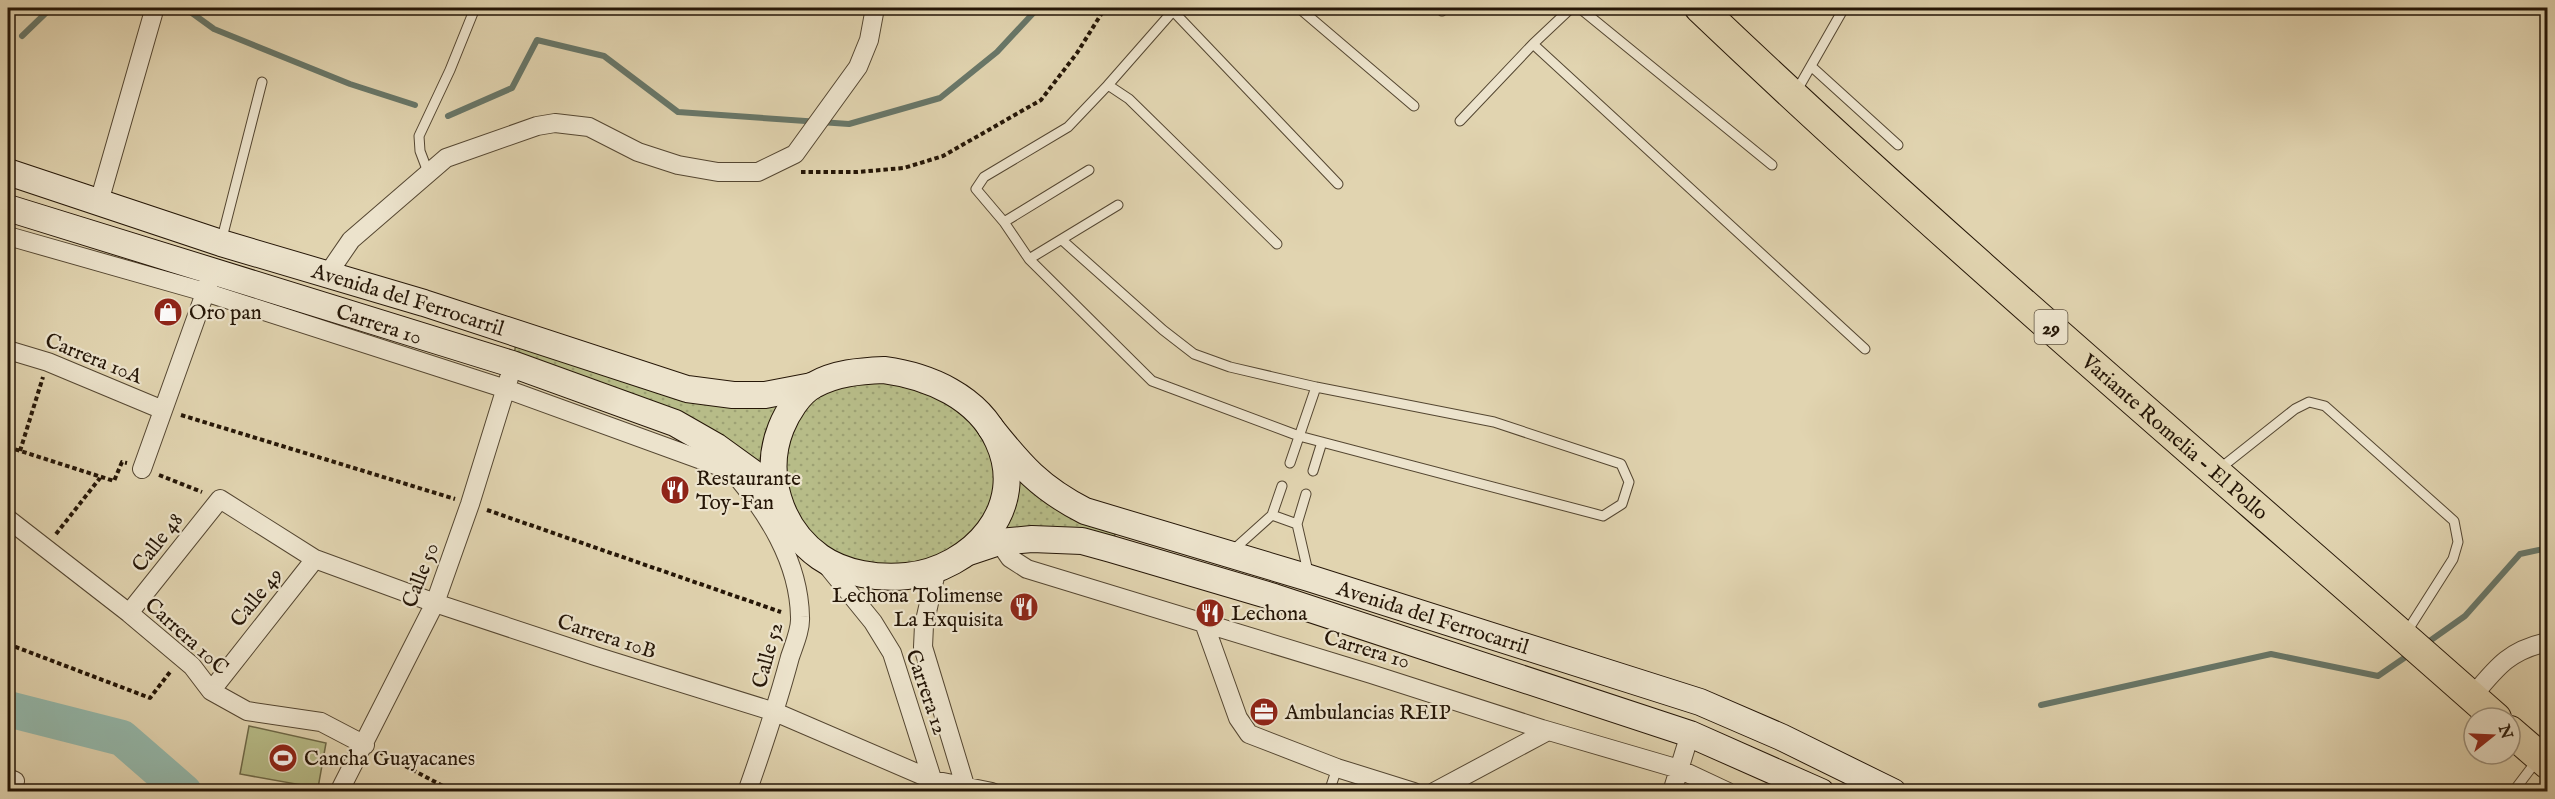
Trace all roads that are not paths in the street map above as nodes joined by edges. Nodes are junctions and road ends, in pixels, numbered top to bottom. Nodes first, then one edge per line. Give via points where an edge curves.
1 (475, 8) edge
2 (875, 8) edge
3 (1299, 8) edge
4 (1700, 8) edge
5 (1844, 8) edge
6 (1174, 9) edge
7 (1566, 9) edge
8 (1583, 9) edge
9 (153, 14) dead end
10 (1533, 44) junction
11 (1812, 67) junction
12 (262, 82) dead end
13 (1108, 85) junction
14 (1794, 97) junction
15 (1413, 106) dead end
16 (1460, 122) dead end
17 (1898, 145) dead end
18 (1772, 165) dead end
19 (1089, 170) dead end
20 (8, 172) edge
21 (428, 172) junction
22 (1338, 184) dead end
23 (99, 202) junction
24 (1118, 205) dead end
25 (8, 208) edge
26 (1004, 222) junction
27 (8, 236) edge
28 (1062, 240) junction
29 (221, 243) junction
30 (1277, 244) dead end
31 (1029, 259) junction
32 (327, 276) junction
33 (209, 282) junction
34 (1865, 349) dead end
35 (8, 350) edge
36 (513, 364) junction
37 (812, 386) junction
38 (1316, 387) junction
39 (506, 389) junction
40 (163, 410) junction
41 (990, 427) junction
42 (1299, 436) junction
43 (1322, 442) junction
44 (1290, 464) dead end
45 (142, 469) road end
46 (732, 471) joint
47 (1313, 471) dead end
48 (2215, 473) junction
49 (1282, 486) dead end
50 (1306, 494) dead end
51 (776, 495) junction
52 (220, 499) joint
53 (1272, 516) junction
54 (8, 519) edge
55 (1297, 524) junction
56 (999, 542) junction
57 (969, 552) junction
58 (1228, 554) junction
59 (820, 557) junction
60 (315, 559) junction
61 (937, 568) junction
62 (1309, 578) junction
63 (435, 603) junction
64 (129, 613) junction
65 (1204, 623) junction
66 (2547, 642) edge
67 (2414, 644) junction
68 (211, 690) junction
69 (2472, 697) junction
70 (2482, 706) edge
71 (775, 712) junction
72 (1548, 731) junction
73 (1690, 734) junction
74 (2522, 741) edge
75 (365, 745) junction
76 (2544, 760) edge
77 (1337, 768) junction
78 (1679, 769) junction
79 (934, 786) edge
80 (966, 789) edge
81 (339, 792) edge
82 (747, 792) edge
83 (992, 792) edge
84 (1329, 792) edge
85 (1414, 792) edge
86 (1434, 792) edge
87 (1672, 792) edge
88 (1728, 792) edge
89 (1821, 792) edge
90 (1893, 792) edge
91 (2513, 792) edge

1 - 21 lane via 419,136
2 - 21 street via 858,68 836,99 795,154 758,172 718,172 678,165 638,152 589,127 555,123 446,158
3 - 15 lane
4 - 14 highway, Variante Romelia - El Pollo / 29
5 - 11 lane
6 - 13 lane
6 - 22 lane
7 - 8 lane via 1573,13
7 - 10 lane
8 - 18 lane
9 - 23 street
10 - 16 lane
10 - 34 lane
11 - 14 lane
11 - 17 lane
12 - 29 lane
13 - 26 lane via 1068,128 984,177 976,189
13 - 30 lane via 1129,99
14 - 48 highway, Variante Romelia - El Pollo / 29
19 - 26 lane
20 - 23 main road, Avenida del Ferrocarril
21 - 32 street via 351,240
23 - 29 main road, Avenida del Ferrocarril
24 - 28 lane
25 - 33 main road, Avenida del Ferrocarril
26 - 31 lane
27 - 33 street, Carrera 10
28 - 31 lane
28 - 38 lane via 1194,354 1230,367
29 - 32 main road, Avenida del Ferrocarril
31 - 42 lane via 1152,381
32 - 37 main road, Avenida del Ferrocarril via 424,303 687,389 765,395
33 - 36 main road, Avenida del Ferrocarril
33 - 39 street, Carrera 10
33 - 40 street
35 - 40 street, Carrera 10A via 48,362
36 - 39 street, Calle 50
36 - 51 main road, Avenida del Ferrocarril via 675,423 717,447 764,481
37 - 41 main road, Avenida del Ferrocarril via 859,371 909,373 954,393
37 - 51 main road via 792,408 778,436 773,466
38 - 42 lane
38 - 43 lane via 1494,422 1621,465 1629,482 1622,504 1603,516
39 - 46 street, Carrera 10
39 - 63 street, Calle 50
40 - 45 street
41 - 57 main road via 1004,458 1005,491 989,533
41 - 58 main road, Avenida del Ferrocarril via 1024,469 1062,499 1118,523
42 - 43 lane
42 - 44 lane
43 - 47 lane
46 - 71 street, Calle 52 via 772,524 796,586 801,619
48 - 67 highway, Variante Romelia - El Pollo / 29
48 - 67 lane via 2295,409 2309,402 2325,406 2454,521 2458,542 2453,559
49 - 53 lane
50 - 55 lane
51 - 59 main road via 794,529
52 - 60 street, Carrera 10B
52 - 64 street, Calle 48
53 - 55 lane
53 - 58 lane
54 - 64 street, Carrera 10C
55 - 62 lane
56 - 57 main road, Avenida del Ferrocarril
56 - 65 street, Carrera 10 via 1010,558 1027,569
56 - 73 main road, Avenida del Ferrocarril via 1058,539 1111,549 1274,597
57 - 61 main road
58 - 62 main road, Avenida del Ferrocarril
59 - 61 main road via 847,570 877,576 908,576
59 - 79 street, Carrera 12 via 873,622 892,653
60 - 63 street, Carrera 10B
60 - 68 street, Calle 49
61 - 80 street, Carrera 12 via 923,647
62 - 90 main road, Avenida del Ferrocarril via 1700,702
63 - 71 street, Carrera 10B
63 - 75 street, Calle 50
64 - 68 street, Carrera 10C via 192,666
65 - 72 street, Carrera 10
65 - 77 street via 1238,718 1249,734
66 - 69 street via 2502,661
67 - 69 highway, Variante Romelia - El Pollo / 29
68 - 75 street, Carrera 10C via 247,711 321,722
69 - 70 highway, Variante Romelia - El Pollo / 29
71 - 79 street, Carrera 10B
71 - 82 street, Calle 52
72 - 78 street, Carrera 10
72 - 86 street
73 - 78 street
73 - 89 main road, Avenida del Ferrocarril
74 - 76 highway
75 - 81 street, Calle 50
76 - 91 lane
77 - 84 lane
77 - 85 street
78 - 87 street
78 - 88 street, Carrera 10
79 - 80 street, Carrera 10B
80 - 83 street, Carrera 10B

